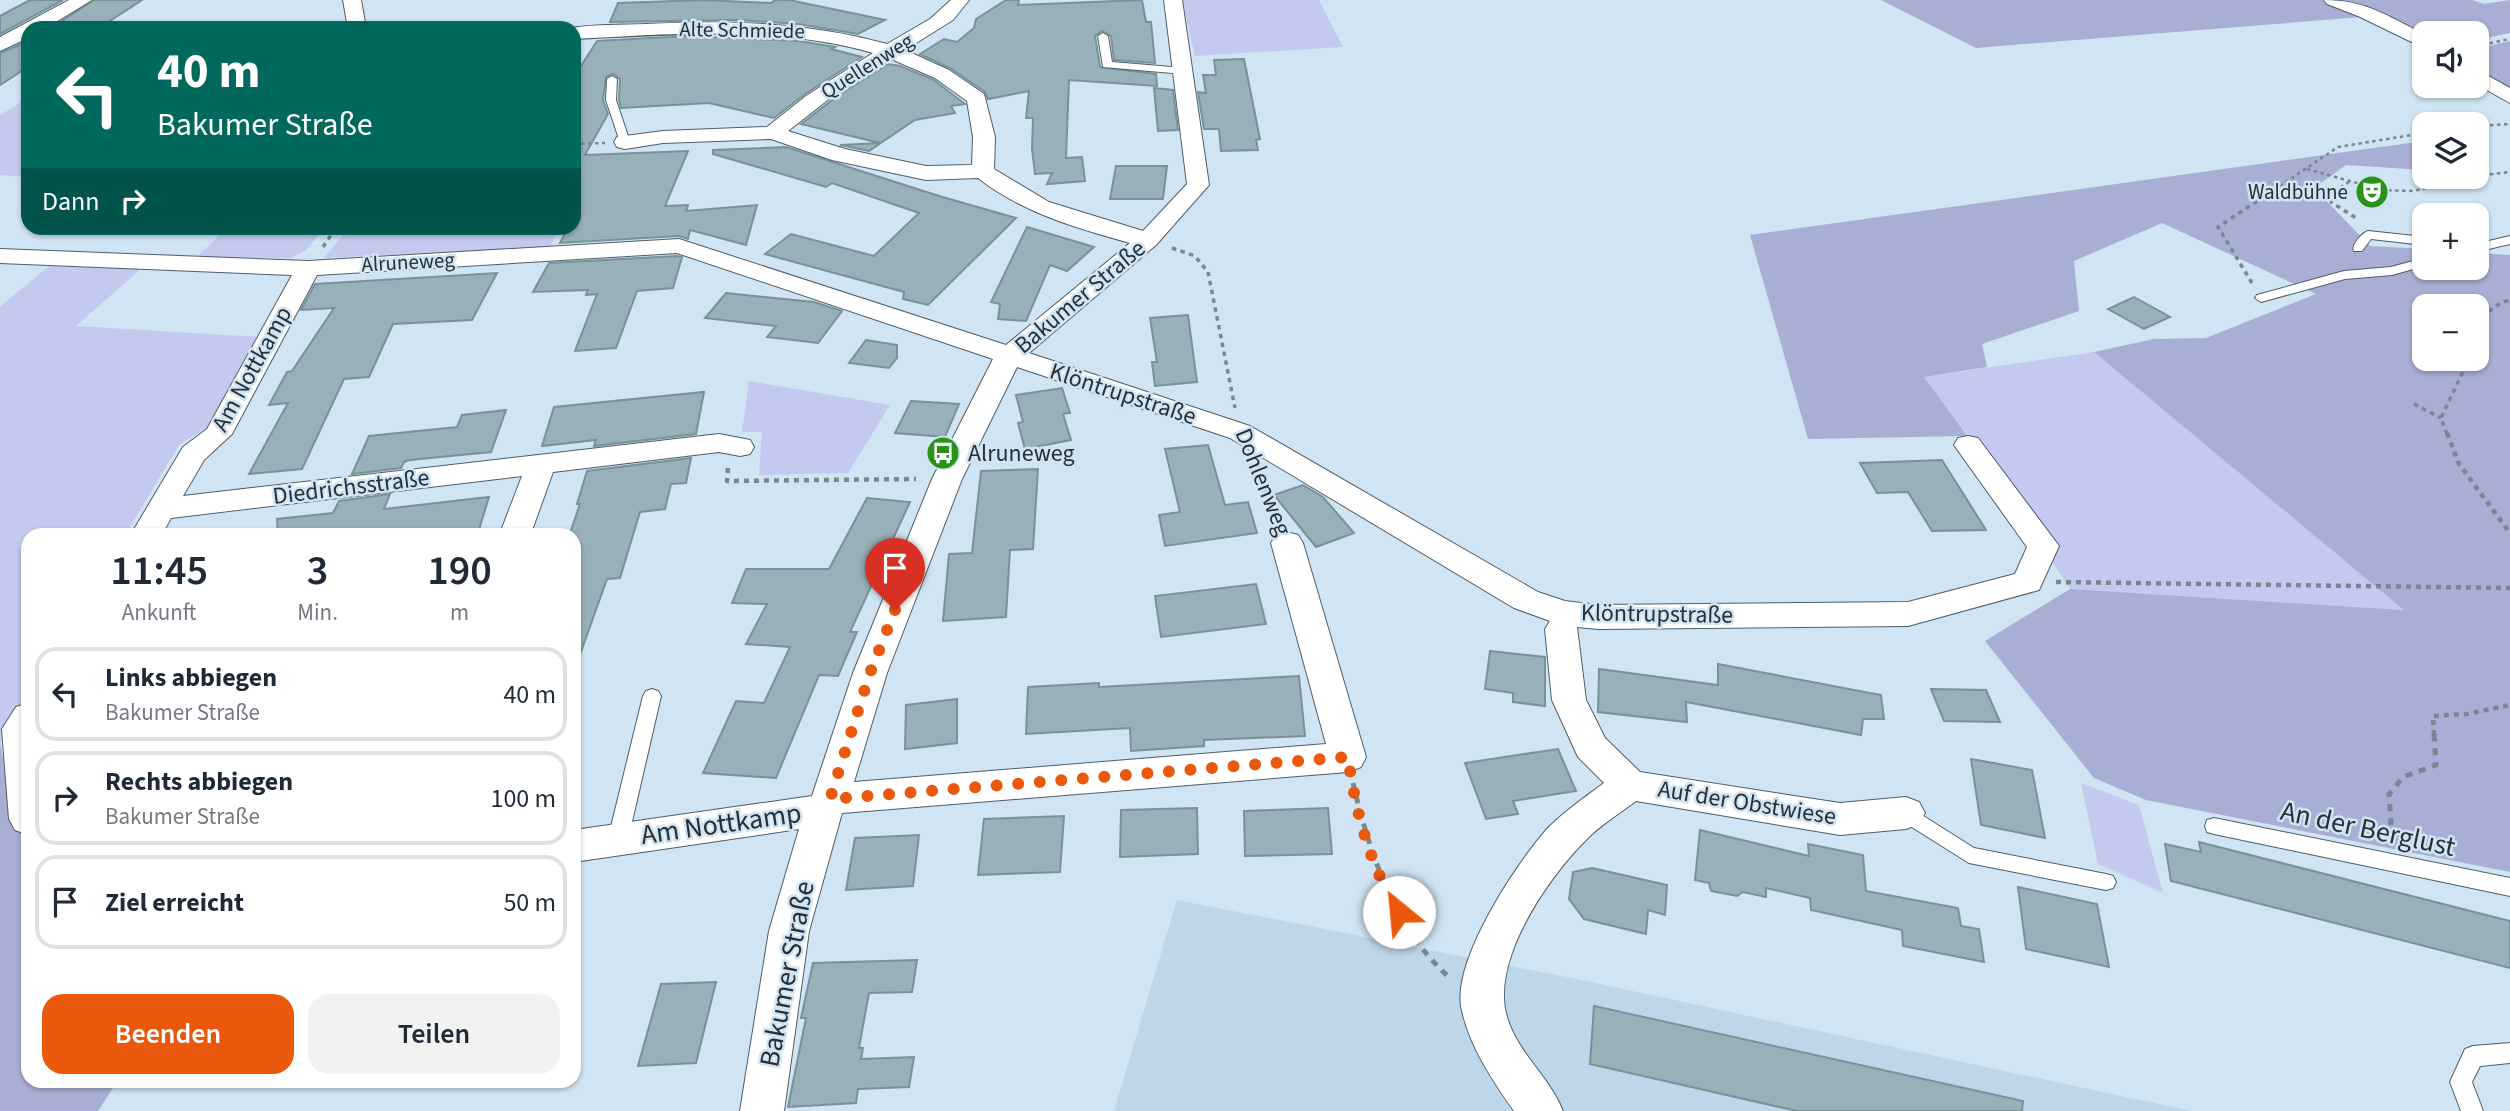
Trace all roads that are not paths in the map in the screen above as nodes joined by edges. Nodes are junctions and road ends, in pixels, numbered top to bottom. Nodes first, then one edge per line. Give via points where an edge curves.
1 (83, 0) edge
2 (352, 0) edge
3 (960, 0) edge
4 (1173, 0) edge
5 (2333, 0) edge
6 (45, 21) edge
7 (355, 21) edge
8 (581, 33) edge
9 (21, 34) edge
10 (1103, 36) dead end
11 (2412, 36) edge
12 (0, 46) edge
13 (889, 51) junction
14 (1185, 71) junction
15 (612, 79) dead end
16 (2489, 83) edge
17 (2510, 97) edge
18 (773, 132) junction
19 (625, 142) joint
20 (983, 171) junction
21 (1148, 240) junction
22 (2412, 240) edge
23 (2510, 240) edge
24 (2489, 245) edge
25 (2358, 248) dead end
26 (0, 256) edge
27 (2412, 265) edge
28 (308, 268) junction
29 (2261, 298) road end
30 (1008, 357) junction
31 (1968, 445) dead end
32 (740, 447) road end
33 (541, 464) junction
34 (162, 509) junction
35 (150, 528) edge
36 (517, 528) edge
37 (1287, 543) road end
38 (1562, 629) dead end
39 (652, 696) dead end
40 (1630, 785) junction
41 (827, 804) junction
42 (1906, 813) joint
43 (2214, 826) dead end
44 (618, 839) junction
45 (581, 845) edge
46 (2106, 882) dead end
47 (2510, 887) edge
48 (2510, 1053) edge
49 (762, 1111) edge
50 (1541, 1111) edge
51 (2472, 1111) edge

1 - 6 street
2 - 7 street
3 - 13 street, Quellenweg via 939,20
4 - 14 street, Bakumer Straße
5 - 11 street
8 - 13 street, Alte Schmiede via 777,27
9 - 12 street
10 - 14 lane via 1107,65
13 - 18 street, Quellenweg
13 - 20 street, Alte Schmiede via 938,71 977,98 984,137
14 - 21 street, Bakumer Straße via 1198,185
15 - 19 lane via 611,100
16 - 17 street
18 - 19 street
18 - 20 street via 841,155 926,173
20 - 21 street via 1005,190 1056,215
21 - 30 street, Bakumer Straße
22 - 25 lane via 2368,235
23 - 24 lane
26 - 28 street, Alruneweg
27 - 29 lane via 2344,275
28 - 30 street, Alruneweg via 679,246
28 - 34 street, Am Nottkamp via 218,434 193,454
30 - 31 street, Klöntrupstraße via 1240,432 1526,600 1563,613 1598,617 1909,614 2028,582 2043,546
30 - 41 street, Bakumer Straße via 947,479 870,673
32 - 33 street, Diedrichsstraße via 719,443
33 - 34 street, Diedrichsstraße
33 - 36 street
34 - 35 street, Am Nottkamp
37 - 41 street, Dohlenweg via 1348,757
38 - 40 street, Auf der Obstwiese via 1569,700 1591,747
39 - 44 lane, Am Nottkamp
40 - 42 street, Auf der Obstwiese via 1840,820
40 - 50 street, Auf der Obstwiese via 1573,828 1538,869 1489,955 1481,1002 1503,1059
41 - 44 street, Am Nottkamp
41 - 49 street, Bakumer Straße via 789,931
42 - 46 lane via 1969,855
43 - 47 lane, An der Berglust
44 - 45 street, Am Nottkamp
48 - 51 lane via 2473,1056 2461,1082

